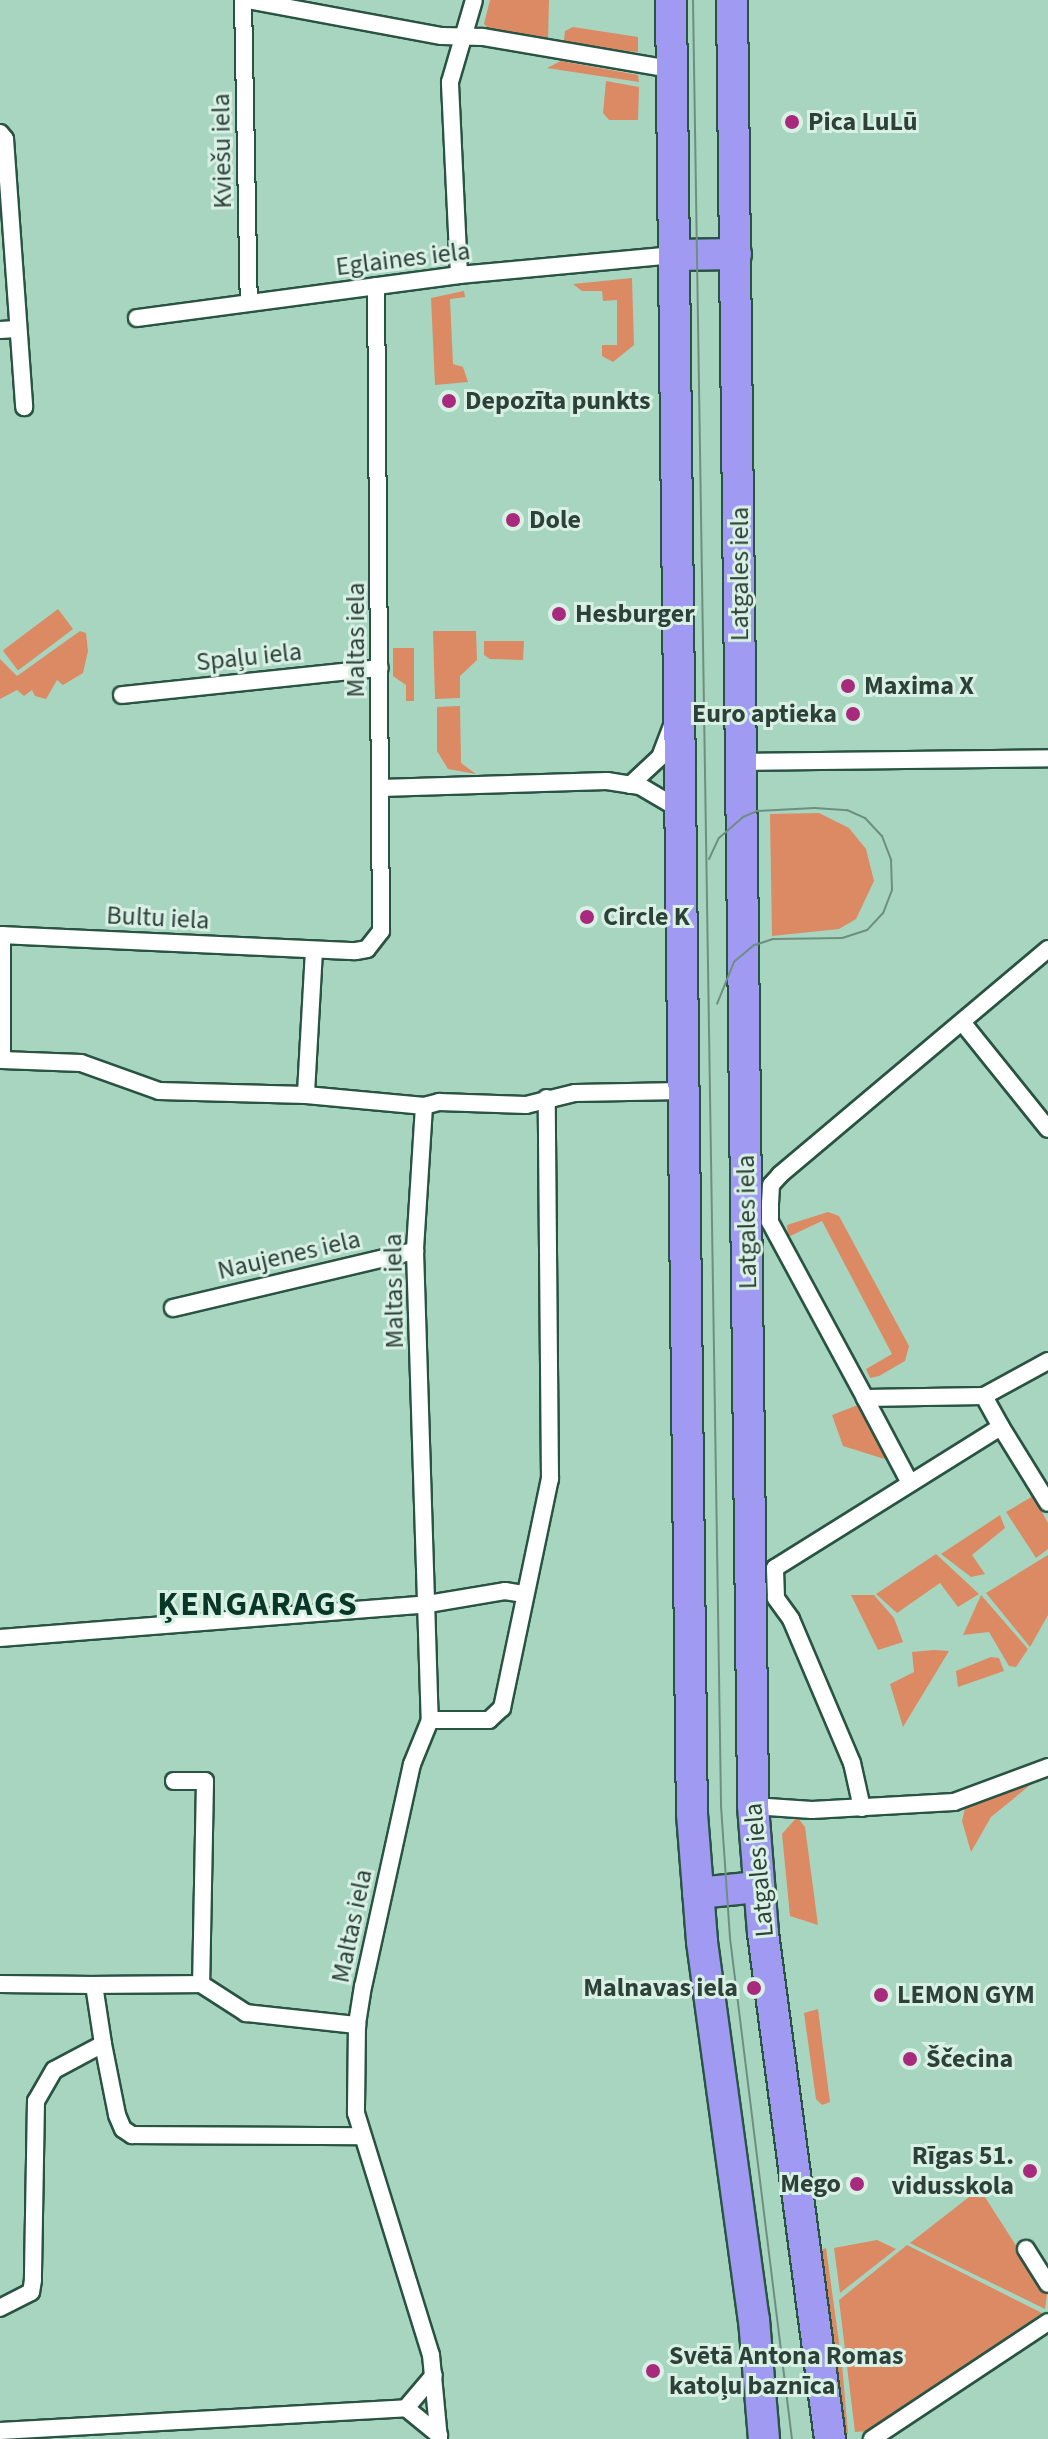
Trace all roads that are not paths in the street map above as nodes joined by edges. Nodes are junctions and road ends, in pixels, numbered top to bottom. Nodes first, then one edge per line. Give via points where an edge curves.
1 (245, 0) edge
2 (474, 0) edge
3 (671, 0) edge
4 (732, 0) edge
5 (462, 36) junction
6 (670, 69) junction
7 (0, 133) edge
8 (736, 254) junction
9 (674, 255) junction
10 (459, 275) junction
11 (376, 286) junction
12 (249, 302) junction
13 (137, 318) dead end
14 (17, 329) junction
15 (0, 330) edge
16 (24, 407) dead end
17 (380, 668) junction
18 (122, 695) dead end
19 (679, 708) junction
20 (1048, 758) edge
21 (742, 762) junction
22 (630, 785) junction
23 (381, 788) junction
24 (679, 809) junction
25 (1, 935) edge
26 (1048, 949) edge
27 (314, 950) junction
28 (962, 1022) junction
29 (682, 1091) junction
30 (306, 1095) junction
31 (547, 1098) junction
32 (424, 1106) junction
33 (1048, 1129) edge
34 (758, 1203) junction
35 (415, 1251) junction
36 (173, 1308) dead end
37 (1048, 1361) edge
38 (984, 1396) junction
39 (865, 1398) junction
40 (1001, 1427) junction
41 (910, 1483) junction
42 (1048, 1503) edge
43 (763, 1583) junction
44 (523, 1594) junction
45 (428, 1604) junction
46 (0, 1638) edge
47 (430, 1720) junction
48 (1048, 1767) edge
49 (174, 1781) dead end
50 (753, 1806) junction
51 (862, 1808) junction
52 (758, 1887) junction
53 (698, 1893) junction
54 (0, 1984) edge
55 (201, 1984) junction
56 (94, 1985) junction
57 (357, 2025) junction
58 (103, 2044) junction
59 (360, 2136) junction
60 (1026, 2249) dead end
61 (1048, 2284) edge
62 (0, 2308) edge
63 (1048, 2322) edge
64 (434, 2375) junction
65 (406, 2408) junction
66 (0, 2431) edge
67 (439, 2437) edge
68 (764, 2439) edge
69 (830, 2439) edge
70 (872, 2439) edge

1 - 5 street
1 - 12 street, Kviešu iela
2 - 5 street
3 - 6 highway
4 - 8 highway, Latgales iela
5 - 6 street
5 - 10 street via 450,82
6 - 9 highway
7 - 14 street via 5,139
8 - 9 highway
8 - 21 highway, Latgales iela
9 - 10 street, Eglaines iela
9 - 19 highway
10 - 11 street, Eglaines iela
11 - 12 street, Eglaines iela
11 - 17 street, Maltas iela
12 - 13 street, Eglaines iela
14 - 15 street
14 - 16 street
17 - 18 street, Spaļu iela
17 - 23 street, Maltas iela
19 - 22 street via 660,757
19 - 24 highway
20 - 21 street
21 - 34 highway, Latgales iela
22 - 23 street
22 - 24 street
23 - 27 street, Maltas iela via 381,931 367,949
24 - 29 highway
25 - 27 street, Bultu iela
25 - 30 street via 2,1060 81,1063 159,1091
26 - 28 street
27 - 30 street
28 - 33 street
28 - 34 street via 780,1175
29 - 31 street
29 - 53 highway via 689,1708
30 - 32 street
31 - 32 street via 526,1105
31 - 44 street via 550,1479
32 - 35 street, Maltas iela
34 - 39 street
34 - 43 highway, Latgales iela
35 - 36 street, Naujenes iela
35 - 45 street, Maltas iela
37 - 38 street
38 - 39 street
38 - 40 street
39 - 41 street
40 - 41 street
40 - 42 street
41 - 43 street via 775,1568
43 - 50 highway, Latgales iela
43 - 51 street via 791,1619 852,1763
44 - 45 street via 505,1591
44 - 47 street via 502,1708 489,1720
45 - 46 street
45 - 47 street, Maltas iela
47 - 57 street, Maltas iela via 412,1764
48 - 51 street via 954,1802
49 - 55 street via 205,1781
50 - 51 street
50 - 52 highway, Latgales iela
52 - 53 highway
52 - 69 highway, Latgales iela
53 - 68 highway via 754,2320
54 - 56 street
55 - 56 street
55 - 57 street via 246,2013
56 - 58 street
57 - 59 street, Maltas iela
58 - 59 street via 117,2115 132,2135
58 - 62 street via 54,2070 36,2101 31,2292
59 - 64 street, Maltas iela
60 - 61 street
63 - 70 street
64 - 65 street
64 - 67 street, Maltas iela
65 - 66 street
65 - 67 street

